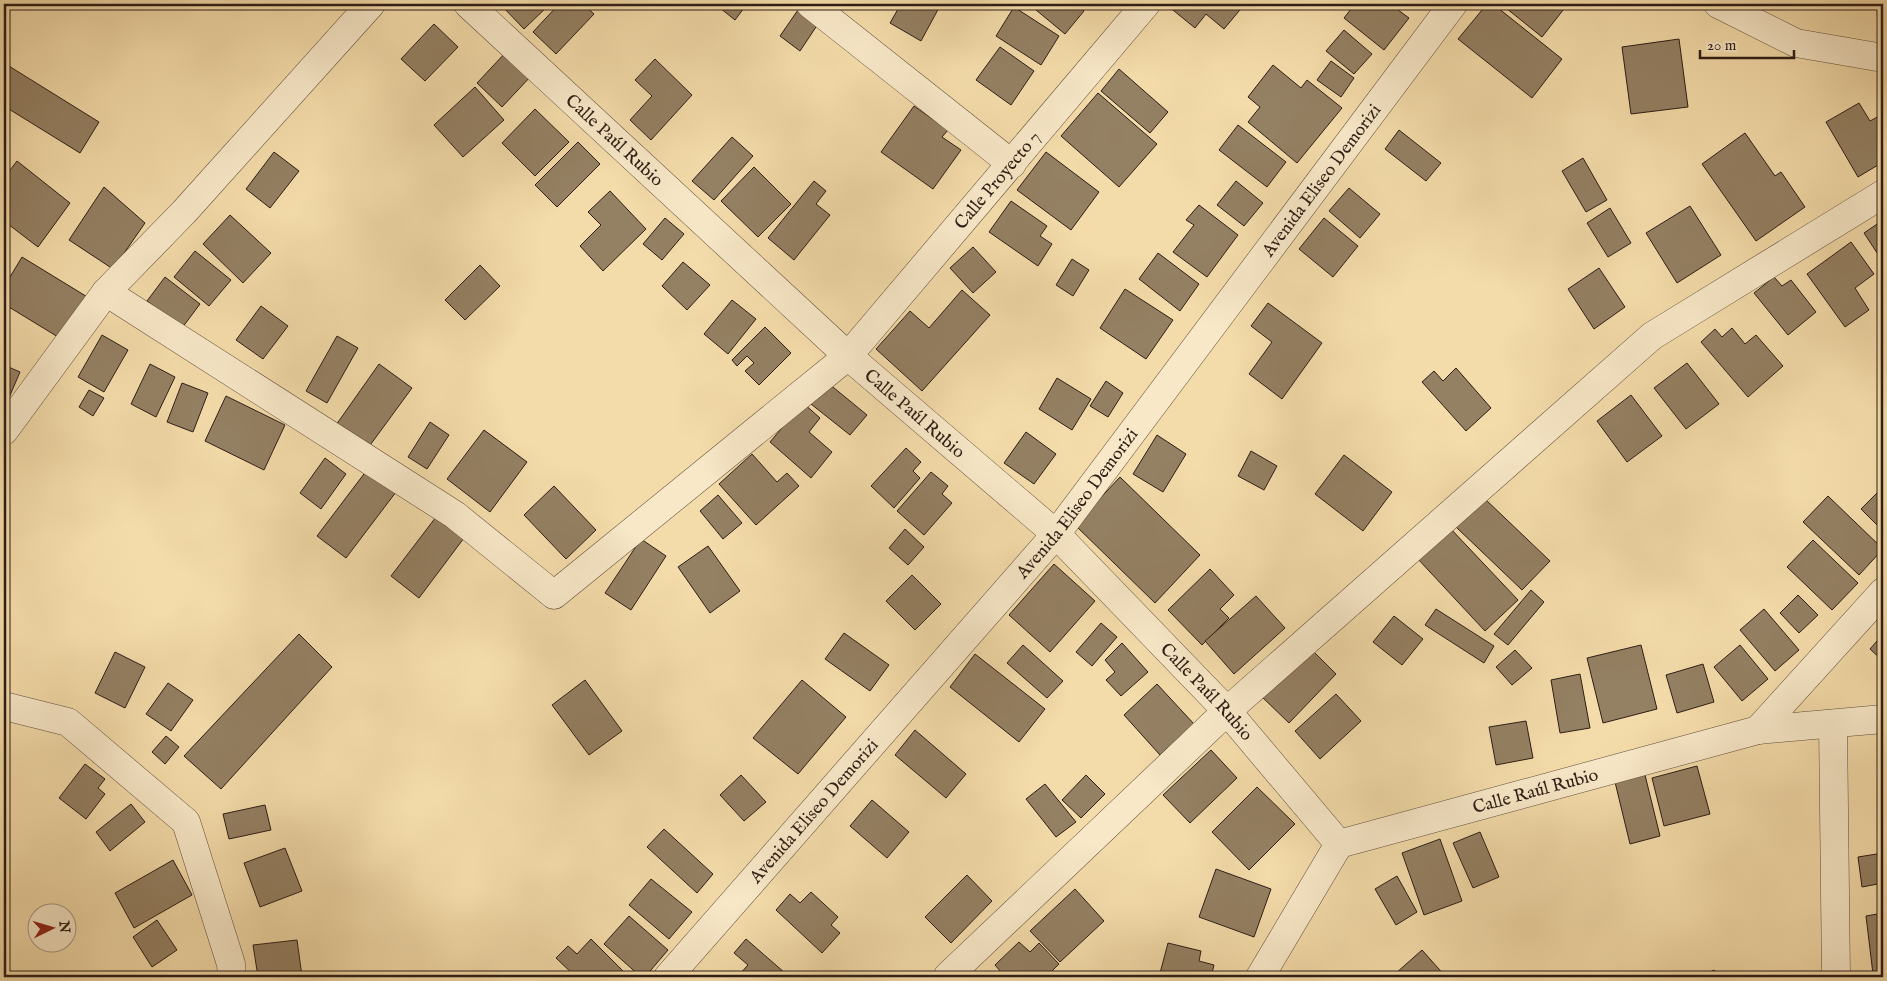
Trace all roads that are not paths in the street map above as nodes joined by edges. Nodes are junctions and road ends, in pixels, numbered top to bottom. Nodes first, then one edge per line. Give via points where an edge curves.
1 (371, 4) edge
2 (810, 4) edge
3 (1146, 4) edge
4 (1453, 4) edge
5 (1718, 4) edge
6 (472, 5) edge
7 (1883, 58) edge
8 (1012, 164) junction
9 (1883, 194) edge
10 (106, 292) junction
11 (848, 356) junction
12 (4, 430) edge
13 (1056, 534) junction
14 (1883, 592) edge
15 (4, 706) edge
16 (1227, 711) junction
17 (1883, 719) edge
18 (1833, 724) junction
19 (1758, 730) junction
20 (1339, 844) junction
21 (948, 976) dead end
22 (232, 977) edge
23 (668, 977) edge
24 (1260, 977) edge
25 (1836, 977) edge

1 - 10 street via 184,212
2 - 8 street
3 - 8 street, Calle Proyecto 7
4 - 13 street, Avenida Eliseo Demorizi
5 - 7 street via 1796,44
6 - 11 street, Calle Paúl Rubio
8 - 11 street, Calle Proyecto 7
9 - 16 street via 1652,336
10 - 11 street, Calle Proyecto 7 via 455,515 554,596
10 - 12 street
11 - 13 street, Calle Paúl Rubio
13 - 16 street, Calle Paúl Rubio
13 - 23 street, Avenida Eliseo Demorizi
14 - 19 street
15 - 22 street via 68,722 186,822
16 - 20 street, Calle Paúl Rubio
16 - 21 street
17 - 18 street, Calle Raúl Rubio
18 - 19 street, Calle Raúl Rubio
18 - 25 street
19 - 20 street, Calle Raúl Rubio
20 - 24 street

